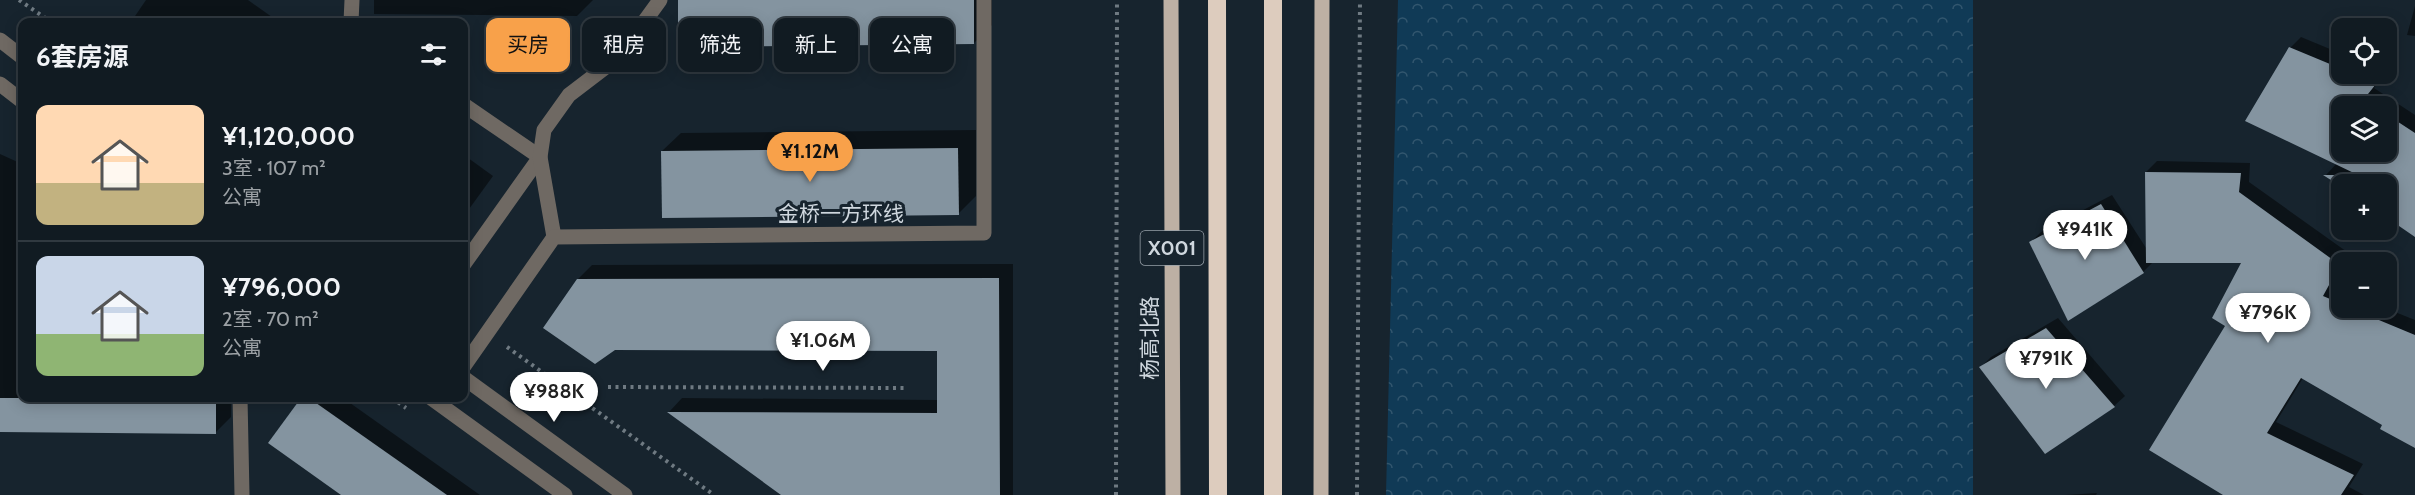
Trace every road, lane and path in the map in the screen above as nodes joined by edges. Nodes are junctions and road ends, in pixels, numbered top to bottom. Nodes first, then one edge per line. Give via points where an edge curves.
1 (19, 0) edge
2 (352, 0) edge
3 (660, 0) edge
4 (984, 0) edge
5 (1117, 0) edge
6 (1171, 0) edge
7 (1217, 0) edge
8 (1273, 0) edge
9 (1322, 0) edge
10 (1360, 0) edge
11 (45, 18) edge
12 (351, 18) edge
13 (0, 40) edge
14 (18, 54) edge
15 (0, 84) edge
16 (18, 98) edge
17 (468, 108) edge
18 (540, 157) junction
19 (554, 237) junction
20 (468, 258) edge
21 (488, 333) junction
22 (468, 360) edge
23 (468, 381) edge
24 (608, 387) dead end
25 (905, 388) dead end
26 (240, 402) edge
27 (437, 402) edge
28 (244, 493) edge
29 (565, 495) edge
30 (625, 495) edge
31 (714, 495) edge
32 (1116, 495) edge
33 (1173, 495) edge
34 (1218, 495) edge
35 (1273, 495) edge
36 (1321, 495) edge
37 (1357, 495) edge

1 - 11 path
2 - 12 street
3 - 18 street via 607,66 568,95 544,130
4 - 19 street, 金桥一方环线 via 984,233
5 - 32 path
6 - 33 main road, 杨高北路 / X001
7 - 34 highway, X001
8 - 35 highway
9 - 36 main road
10 - 37 path
13 - 14 street
15 - 16 street
17 - 18 street
18 - 19 street
18 - 20 street
19 - 21 street
21 - 22 street
21 - 31 path
23 - 30 street
24 - 25 path
26 - 28 street
27 - 29 street

